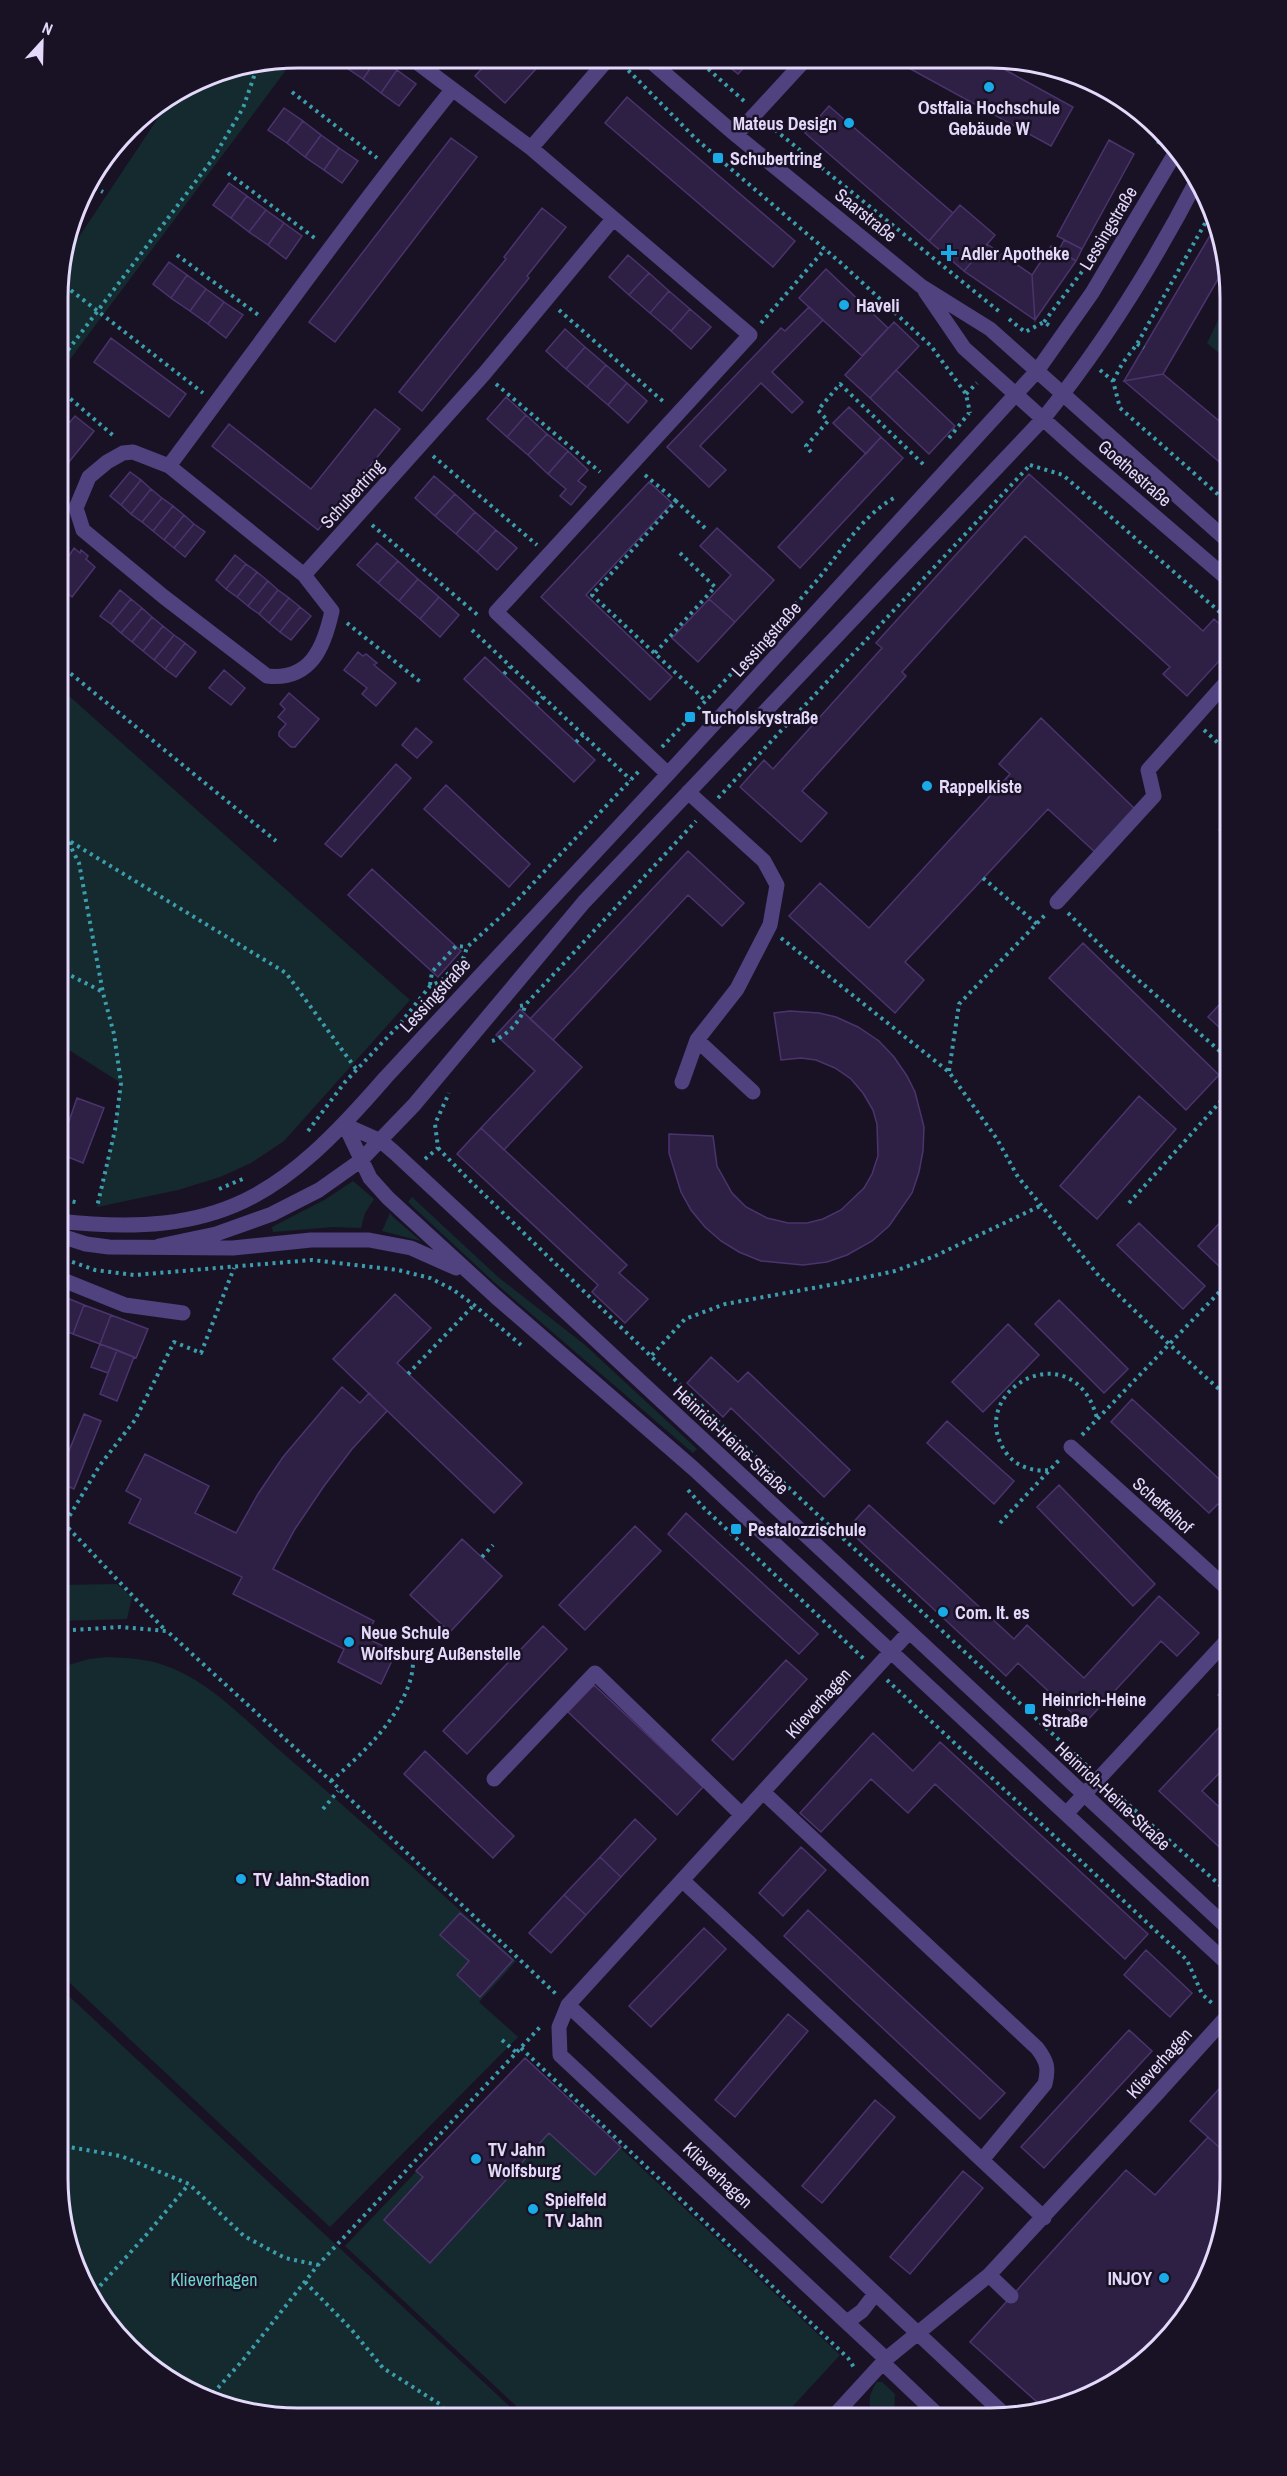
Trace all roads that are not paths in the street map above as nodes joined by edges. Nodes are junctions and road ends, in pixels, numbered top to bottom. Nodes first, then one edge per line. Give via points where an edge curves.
1 (424, 68) edge
2 (600, 68) edge
3 (658, 68) edge
4 (797, 68) edge
5 (452, 90) junction
6 (736, 135) junction
7 (531, 148) junction
8 (1172, 158) edge
9 (1192, 189) edge
10 (613, 219) junction
11 (921, 286) junction
12 (1037, 371) junction
13 (1064, 393) junction
14 (1015, 394) junction
15 (1043, 419) junction
16 (169, 466) junction
17 (1220, 534) edge
18 (1220, 571) edge
19 (304, 574) junction
20 (1220, 689) edge
21 (668, 774) junction
22 (688, 792) junction
23 (1057, 902) road end
24 (697, 1040) junction
25 (682, 1082) dead end
26 (753, 1092) dead end
27 (345, 1125) junction
28 (381, 1141) junction
29 (360, 1161) junction
30 (68, 1222) edge
31 (68, 1238) edge
32 (159, 1246) junction
33 (470, 1274) junction
34 (68, 1282) edge
35 (183, 1313) dead end
36 (1071, 1447) road end
37 (1220, 1582) edge
38 (909, 1632) junction
39 (1220, 1648) edge
40 (891, 1652) junction
41 (494, 1779) dead end
42 (763, 1792) junction
43 (1084, 1795) junction
44 (1066, 1814) junction
45 (742, 1815) junction
46 (682, 1880) junction
47 (1220, 1921) edge
48 (1220, 1957) edge
49 (568, 2005) junction
50 (1220, 2024) edge
51 (981, 2160) junction
52 (1044, 2218) junction
53 (990, 2275) junction
54 (875, 2294) junction
55 (1011, 2296) dead end
56 (847, 2322) junction
57 (918, 2334) junction
58 (885, 2361) junction
59 (847, 2408) edge
60 (931, 2408) edge
61 (997, 2408) edge

1 - 5 street
2 - 7 street
3 - 6 street, Saarstraße
4 - 6 street
5 - 7 street
5 - 16 street
6 - 11 street, Saarstraße
7 - 10 street
8 - 12 street, Lessingstraße via 1096,286
9 - 13 street via 1129,302
10 - 19 street, Schubertring via 484,374
10 - 21 street via 750,335 496,612
11 - 12 street, Saarstraße via 990,329
11 - 14 street, Saarstraße via 963,348
12 - 13 street, Saarstraße
12 - 14 street, Lessingstraße
13 - 15 street
13 - 17 street, Goethestraße
14 - 15 street, Goethestraße
14 - 21 street, Lessingstraße
15 - 18 street, Goethestraße
15 - 22 street
16 - 19 street
16 - 19 street via 133,452 107,462 89,477 76,508 83,530 267,676 283,678 310,663 319,652 332,611
20 - 23 street via 1148,770 1154,796
21 - 27 street, Lessingstraße
22 - 24 street via 764,861 777,885 770,924 737,989
22 - 28 street via 584,902
24 - 25 street
24 - 26 street
27 - 28 street, Heinrich-Heine-Straße
27 - 29 street
27 - 30 street, Lessingstraße via 274,1186 199,1219 133,1227
28 - 29 street
28 - 38 street, Heinrich-Heine-Straße
29 - 32 street via 319,1190 272,1214 216,1233
29 - 33 street via 388,1198
31 - 32 street via 109,1247
32 - 33 street via 233,1248 311,1240 369,1240 411,1248
33 - 40 street via 694,1469
34 - 35 street via 125,1305
36 - 37 street, Scheffelhof
38 - 40 street, Klieverhagen
38 - 43 street, Heinrich-Heine-Straße
39 - 43 street
40 - 42 street, Klieverhagen
40 - 44 street
41 - 45 street via 594,1673
42 - 45 street, Klieverhagen
42 - 51 street via 1047,2061 1045,2084
43 - 44 street
43 - 47 street, Heinrich-Heine-Straße
44 - 48 street
45 - 46 street, Klieverhagen
46 - 49 street, Klieverhagen
46 - 51 street
49 - 54 street, Klieverhagen
49 - 56 street, Klieverhagen via 559,2027 560,2055
50 - 52 street, Klieverhagen
51 - 52 street
52 - 53 street, Klieverhagen
53 - 55 street
53 - 57 street, Klieverhagen
54 - 56 street
54 - 57 street, Klieverhagen
56 - 58 street, Klieverhagen
57 - 58 street, Klieverhagen
57 - 61 street, Klieverhagen
58 - 59 street, Klieverhagen
58 - 60 street, Klieverhagen

